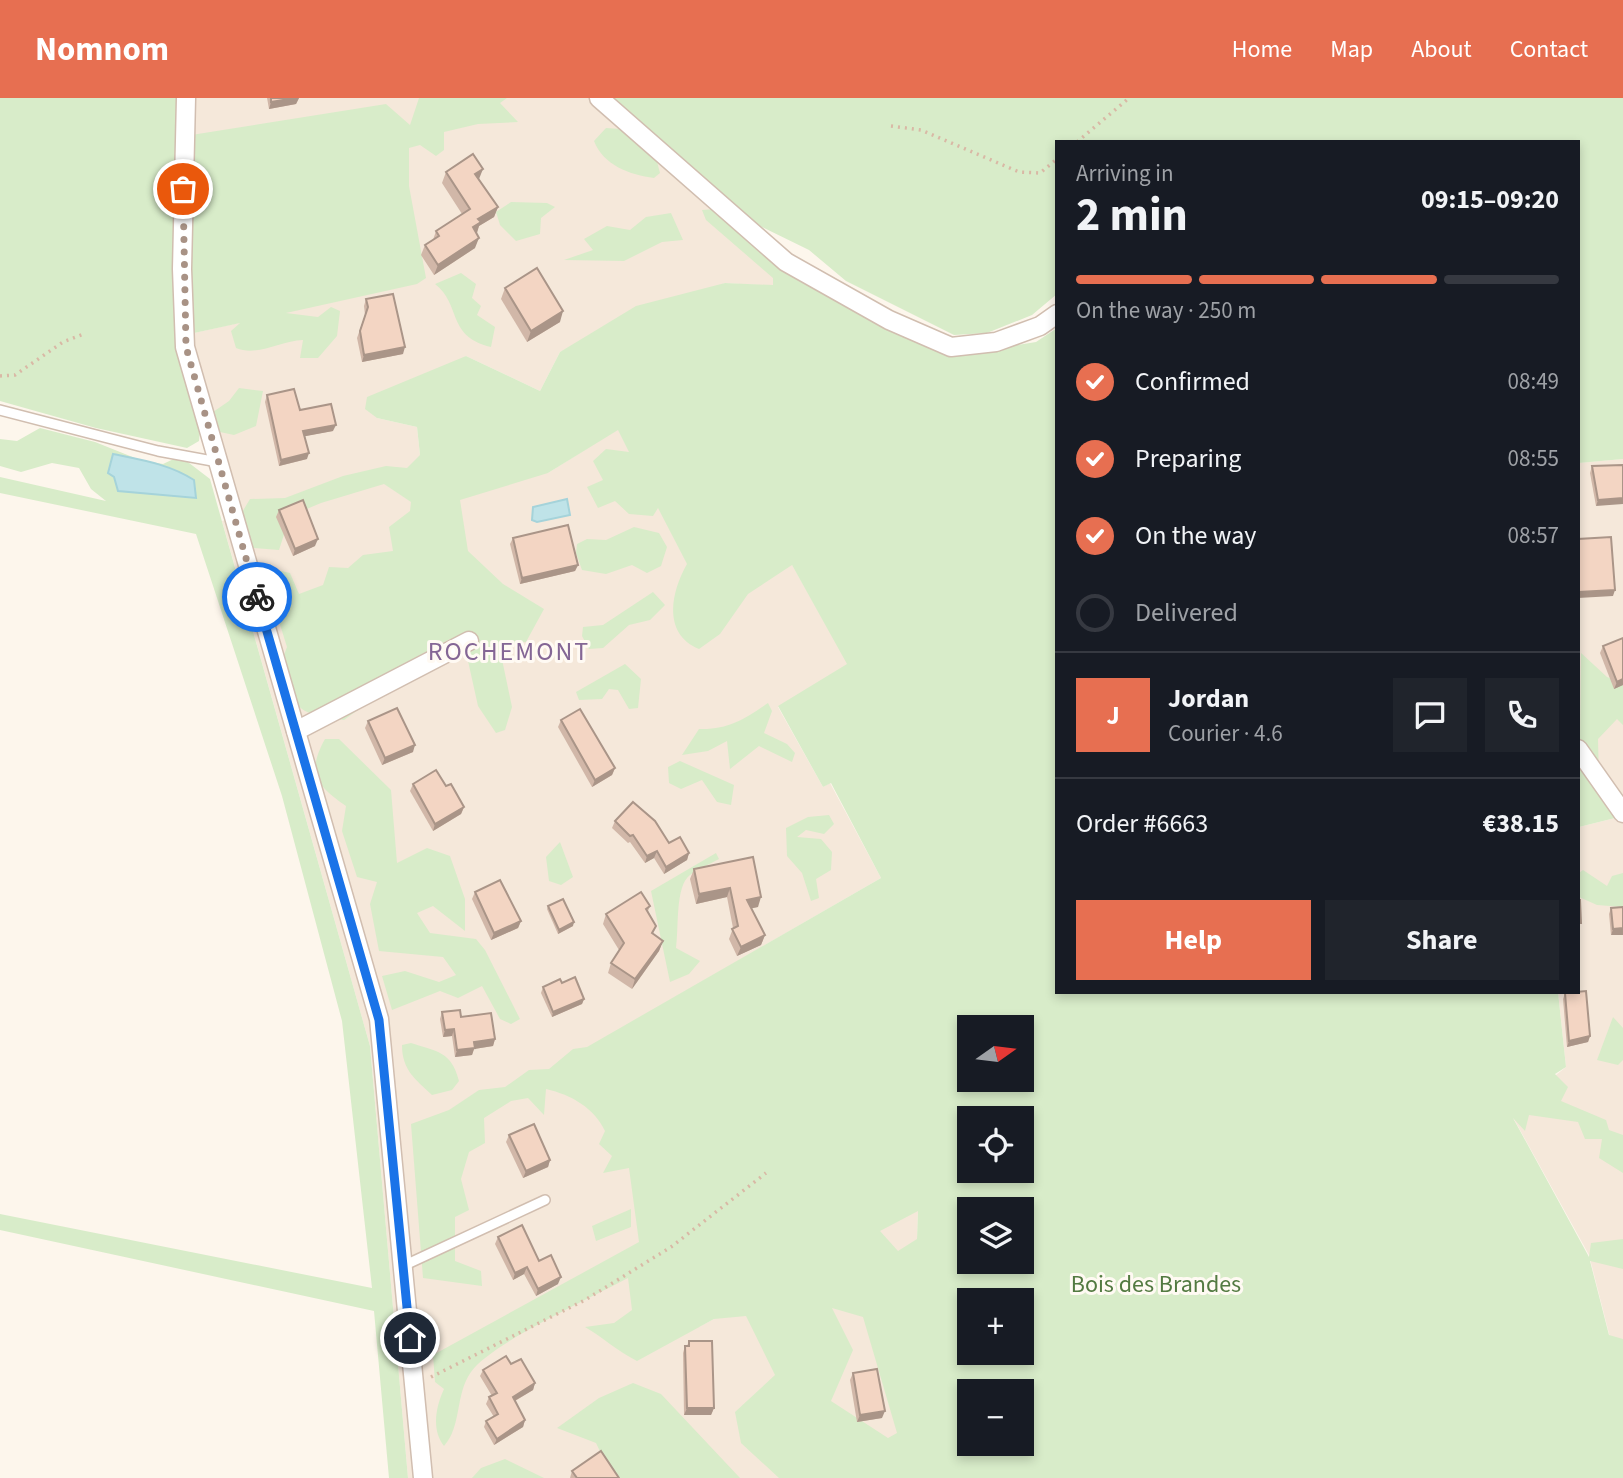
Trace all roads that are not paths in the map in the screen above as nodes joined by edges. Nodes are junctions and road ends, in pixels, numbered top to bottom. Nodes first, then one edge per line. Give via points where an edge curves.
1 (186, 98) edge
2 (599, 98) edge
3 (1055, 315) edge
4 (0, 410) edge
5 (218, 462) junction
6 (468, 641) dead end
7 (296, 731) junction
8 (1580, 752) edge
9 (1623, 813) edge
10 (545, 1200) dead end
11 (403, 1266) junction
12 (423, 1478) edge

1 - 5 street via 182,269 186,347
2 - 3 street via 786,261 890,320 951,347 996,342
4 - 5 lane
5 - 7 street
6 - 7 street
7 - 11 street via 379,1020
8 - 9 street
10 - 11 lane
11 - 12 street

